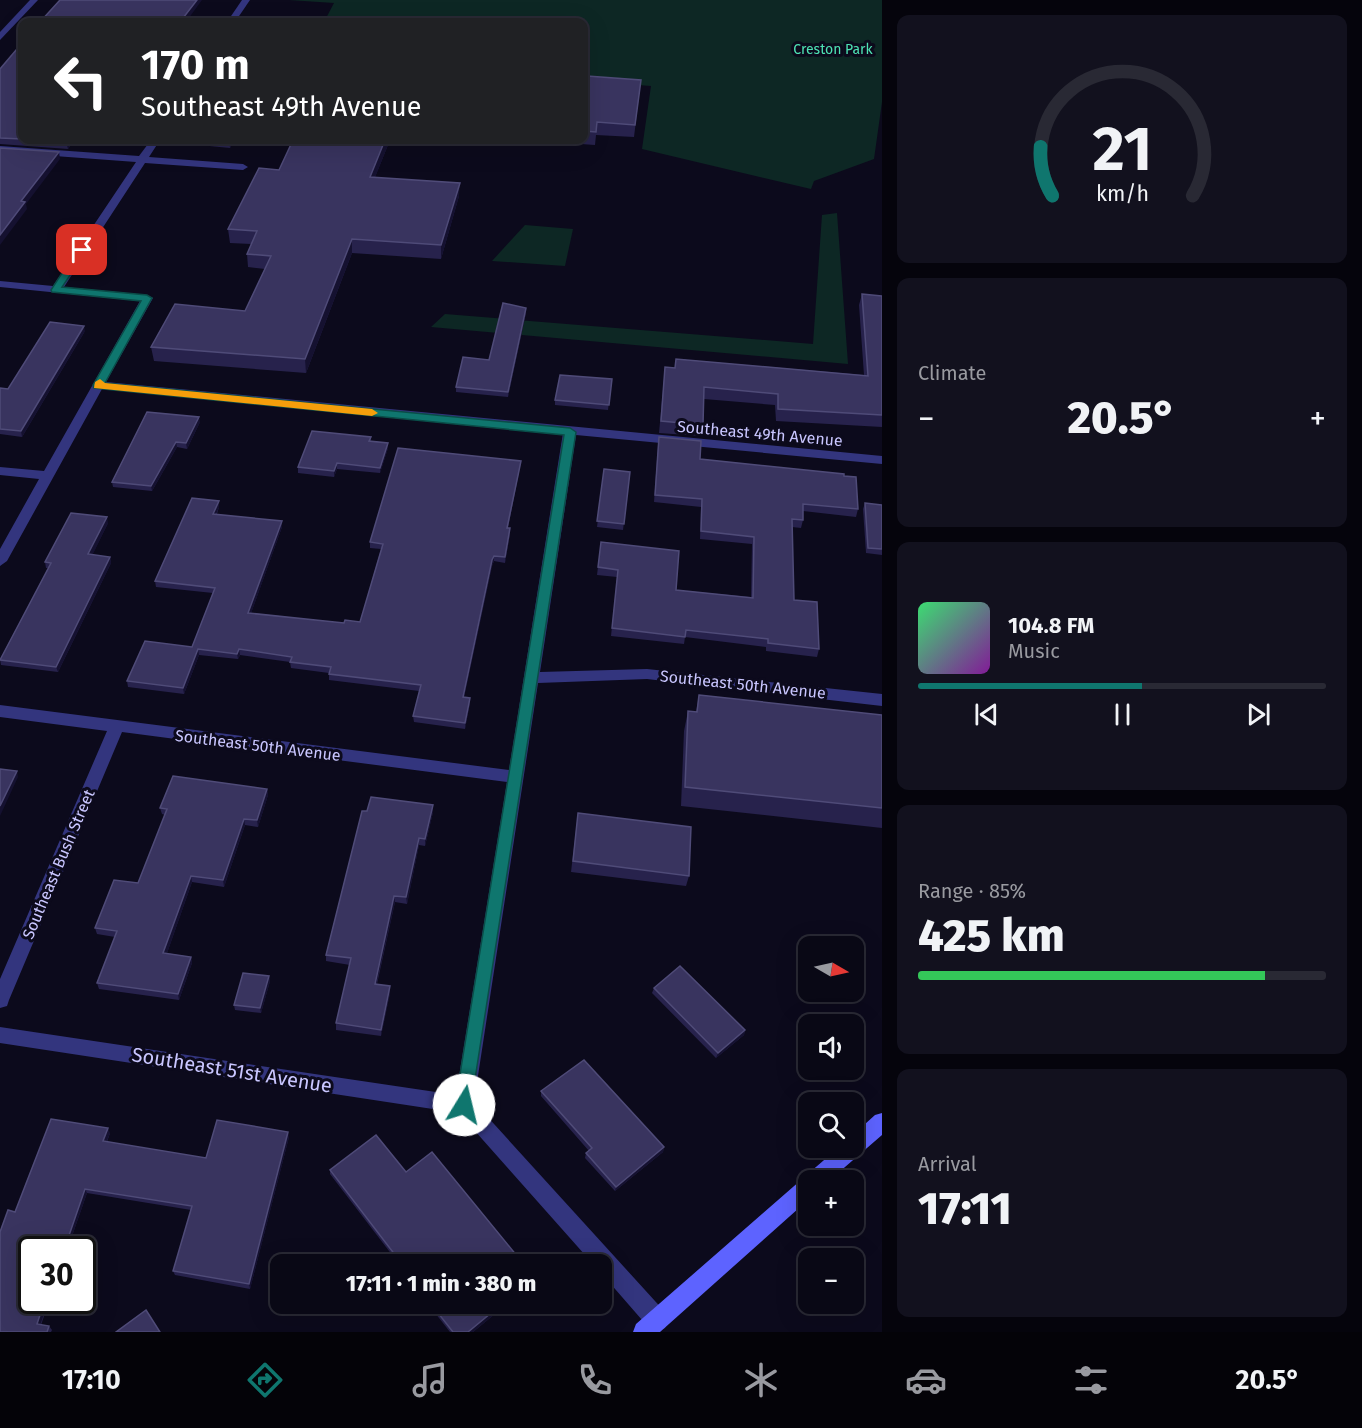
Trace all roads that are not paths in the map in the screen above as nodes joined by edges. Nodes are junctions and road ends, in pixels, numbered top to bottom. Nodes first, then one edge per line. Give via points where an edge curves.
1 (34, 0) edge
2 (246, 0) edge
3 (234, 18) edge
4 (0, 37) edge
5 (152, 144) edge
6 (0, 149) edge
7 (142, 160) junction
8 (243, 167) dead end
9 (0, 284) edge
10 (56, 290) junction
11 (98, 385) junction
12 (570, 432) junction
13 (882, 460) edge
14 (0, 471) edge
15 (48, 476) junction
16 (0, 561) edge
17 (532, 678) junction
18 (882, 700) edge
19 (0, 711) edge
20 (116, 728) junction
21 (516, 777) junction
22 (0, 1000) edge
23 (0, 1035) edge
24 (464, 1105) junction
25 (882, 1122) edge
26 (827, 1170) edge
27 (798, 1196) edge
28 (650, 1326) edge

1 - 4 street
2 - 3 street
5 - 7 street
6 - 7 street
7 - 8 street
7 - 10 street
9 - 10 street
10 - 11 street via 147,298
11 - 12 street, Southeast 49th Avenue
11 - 15 street
12 - 13 street, Southeast 49th Avenue
12 - 17 street
14 - 15 street
15 - 16 street
17 - 18 street, Southeast 50th Avenue via 647,674
17 - 21 street
19 - 20 street, Southeast 50th Avenue
20 - 21 street, Southeast 50th Avenue
20 - 22 street, Southeast Bush Street
21 - 24 street
23 - 24 street, Southeast 51st Avenue
24 - 28 street
25 - 26 main road
27 - 28 main road

